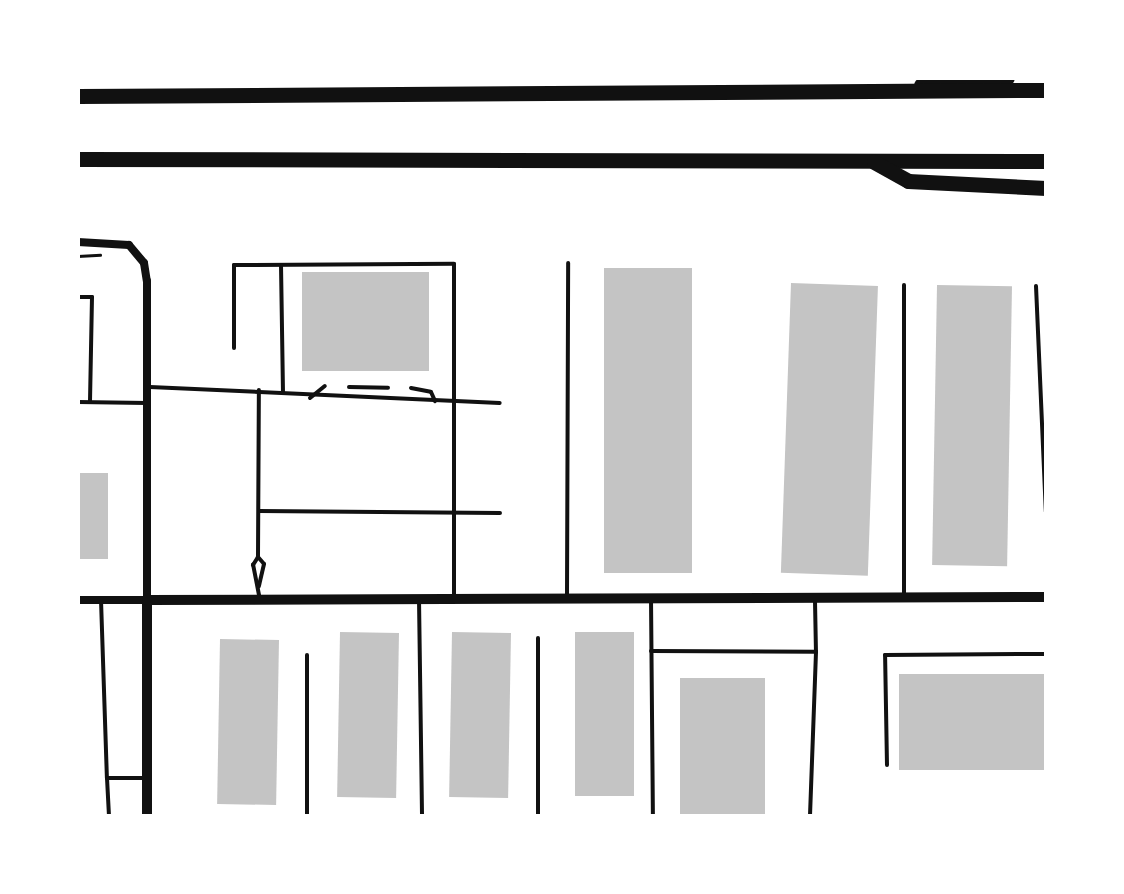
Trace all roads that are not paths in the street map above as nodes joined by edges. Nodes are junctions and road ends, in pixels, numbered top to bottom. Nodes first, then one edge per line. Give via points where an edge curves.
1 (1007, 78) edge
2 (908, 90) junction
3 (1046, 90) edge
4 (78, 96) edge
5 (78, 159) edge
6 (871, 160) junction
7 (1046, 160) edge
8 (1046, 188) edge
9 (78, 242) edge
10 (568, 264) dead end
11 (281, 265) junction
12 (904, 285) dead end
13 (1036, 286) dead end
14 (78, 297) edge
15 (234, 348) dead end
16 (325, 386) dead end
17 (147, 387) junction
18 (350, 387) dead end
19 (388, 388) dead end
20 (411, 388) dead end
21 (259, 390) junction
22 (283, 393) junction
23 (310, 398) junction
24 (78, 402) edge
25 (90, 402) junction
26 (436, 402) junction
27 (453, 402) junction
28 (147, 403) junction
29 (500, 403) dead end
30 (258, 511) junction
31 (454, 512) junction
32 (1046, 512) edge
33 (500, 513) dead end
34 (258, 557) junction
35 (259, 586) junction
36 (1046, 597) edge
37 (651, 598) junction
38 (815, 598) junction
39 (904, 598) junction
40 (419, 599) junction
41 (454, 599) junction
42 (567, 599) junction
43 (78, 600) edge
44 (101, 600) junction
45 (147, 600) junction
46 (259, 600) junction
47 (538, 638) dead end
48 (651, 651) junction
49 (816, 652) junction
50 (1046, 654) edge
51 (307, 655) dead end
52 (887, 765) dead end
53 (107, 778) junction
54 (147, 778) junction
55 (109, 816) edge
56 (147, 816) edge
57 (306, 816) edge
58 (422, 816) edge
59 (538, 816) edge
60 (635, 816) edge
61 (652, 816) edge
62 (810, 816) edge

1 - 2 highway via 934,80
2 - 3 highway
2 - 4 highway
5 - 6 highway
6 - 7 highway
6 - 8 highway via 908,180
9 - 17 street via 137,250 147,281
10 - 42 lane
11 - 15 lane via 234,265
11 - 22 lane
11 - 27 lane via 454,264
12 - 39 lane
13 - 32 lane
14 - 25 lane via 92,297
16 - 23 lane
17 - 21 lane
17 - 28 street
18 - 19 lane
20 - 26 lane via 431,392
21 - 22 lane
21 - 30 lane
22 - 23 lane
23 - 26 lane
24 - 25 lane
25 - 28 lane
26 - 27 lane
27 - 29 lane
27 - 31 lane
28 - 45 street
30 - 31 lane
30 - 34 lane
31 - 33 lane
31 - 41 lane
34 - 35 lane via 253,565
34 - 35 lane via 264,564
35 - 46 lane
36 - 39 street
37 - 38 street
37 - 42 street
37 - 48 lane
38 - 39 street
38 - 49 lane
40 - 41 street
40 - 46 street
40 - 58 lane
41 - 42 street
43 - 44 street
44 - 45 street
44 - 53 lane
45 - 46 street
45 - 54 street
47 - 59 lane
48 - 49 lane
48 - 61 lane
49 - 62 lane
50 - 52 lane via 885,655
51 - 57 lane
53 - 54 lane
53 - 55 lane
54 - 56 street
60 - 61 lane

